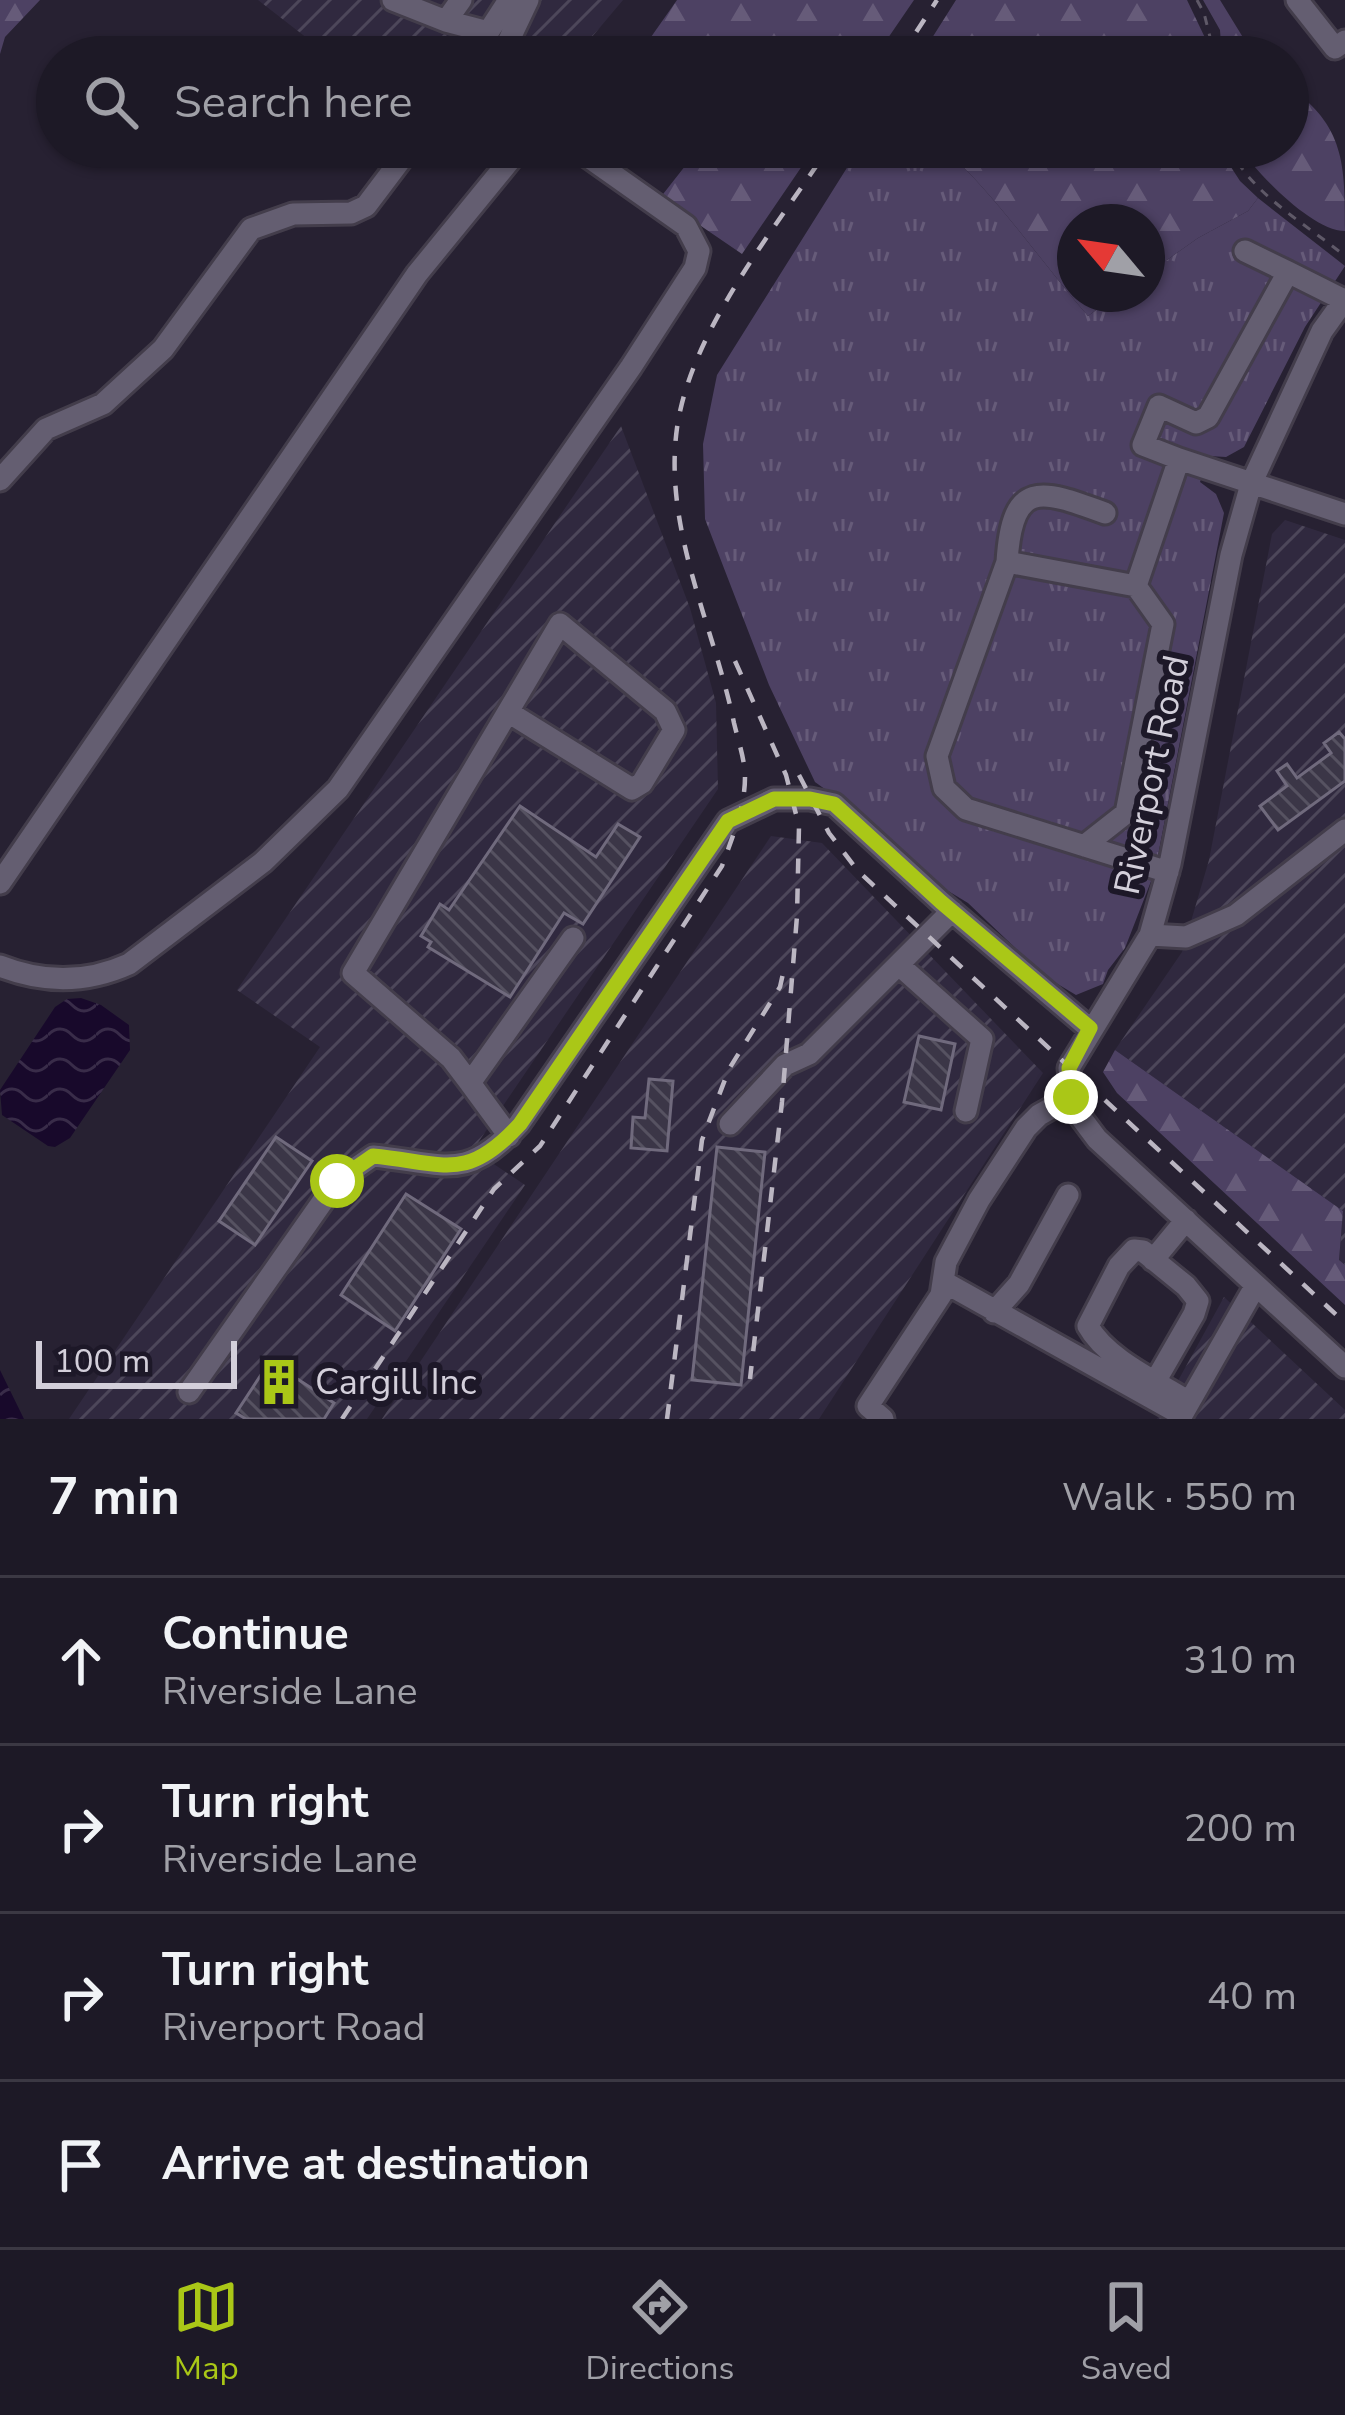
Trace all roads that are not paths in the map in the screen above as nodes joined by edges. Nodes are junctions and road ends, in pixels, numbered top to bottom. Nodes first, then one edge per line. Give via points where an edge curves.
1 (393, 0) edge
2 (461, 0) edge
3 (509, 0) edge
4 (528, 0) edge
5 (1297, 0) edge
6 (446, 21) junction
7 (488, 32) junction
8 (485, 36) edge
9 (511, 36) edge
10 (1345, 41) edge
11 (395, 168) edge
12 (504, 168) edge
13 (604, 168) edge
14 (1245, 251) dead end
15 (1288, 272) junction
16 (1344, 299) edge
17 (1179, 459) junction
18 (0, 480) edge
19 (1251, 484) junction
20 (1105, 513) dead end
21 (1345, 514) edge
22 (1006, 562) junction
23 (1136, 586) junction
24 (508, 712) junction
25 (1345, 830) edge
26 (1084, 846) junction
27 (1168, 872) junction
28 (0, 883) edge
29 (952, 911) junction
30 (1150, 934) junction
31 (573, 938) dead end
32 (899, 964) junction
33 (0, 967) edge
34 (1090, 1028) junction
35 (470, 1084) junction
36 (1071, 1097) junction
37 (966, 1111) dead end
38 (730, 1124) dead end
39 (508, 1136) junction
40 (1068, 1195) dead end
41 (1186, 1220) junction
42 (1153, 1260) junction
43 (944, 1282) junction
44 (1256, 1286) junction
45 (994, 1312) junction
46 (1345, 1367) edge
47 (189, 1392) dead end
48 (1154, 1401) edge
49 (1183, 1412) edge
50 (883, 1419) edge

1 - 6 street
2 - 6 street
3 - 7 street
4 - 9 street
5 - 10 street via 1335,48
6 - 7 street
7 - 8 street
11 - 18 street via 351,213 293,214 251,229 163,350 103,404 46,429
12 - 28 street via 417,274
13 - 33 street via 686,226 699,251 695,268 387,723 316,814 129,964 78,979
14 - 15 street
15 - 16 street
15 - 17 street via 1208,417 1196,423 1159,406 1143,445
16 - 19 street, Riverport Road
17 - 19 street
17 - 23 street
19 - 21 street
19 - 27 street, Riverport Road
20 - 22 street via 1050,493 1025,502 1009,524
22 - 23 street
22 - 26 street via 937,756 944,788 966,809
23 - 26 street via 1163,624 1135,771 1126,813
24 - 24 street via 560,624 665,711 674,730 632,789
24 - 35 street via 353,973
25 - 30 street via 1236,915 1186,937
26 - 27 street
27 - 30 street, Riverport Road
29 - 32 street
29 - 34 street
29 - 39 street via 834,804 774,799 728,821
30 - 34 street, Riverport Road
31 - 35 street
32 - 37 street via 982,1039
32 - 38 street
34 - 36 street, Riverport Road via 1069,1068
35 - 39 street
36 - 41 street via 1097,1138
36 - 43 street via 1026,1128 979,1200 946,1262
39 - 47 street via 465,1166 373,1156 337,1181
40 - 45 street via 1019,1284
41 - 42 street
41 - 44 street
42 - 48 street via 1198,1301
42 - 48 street via 1130,1253 1088,1326
43 - 45 street
43 - 50 street via 868,1406
44 - 46 street
44 - 49 street
45 - 48 street
48 - 49 street

